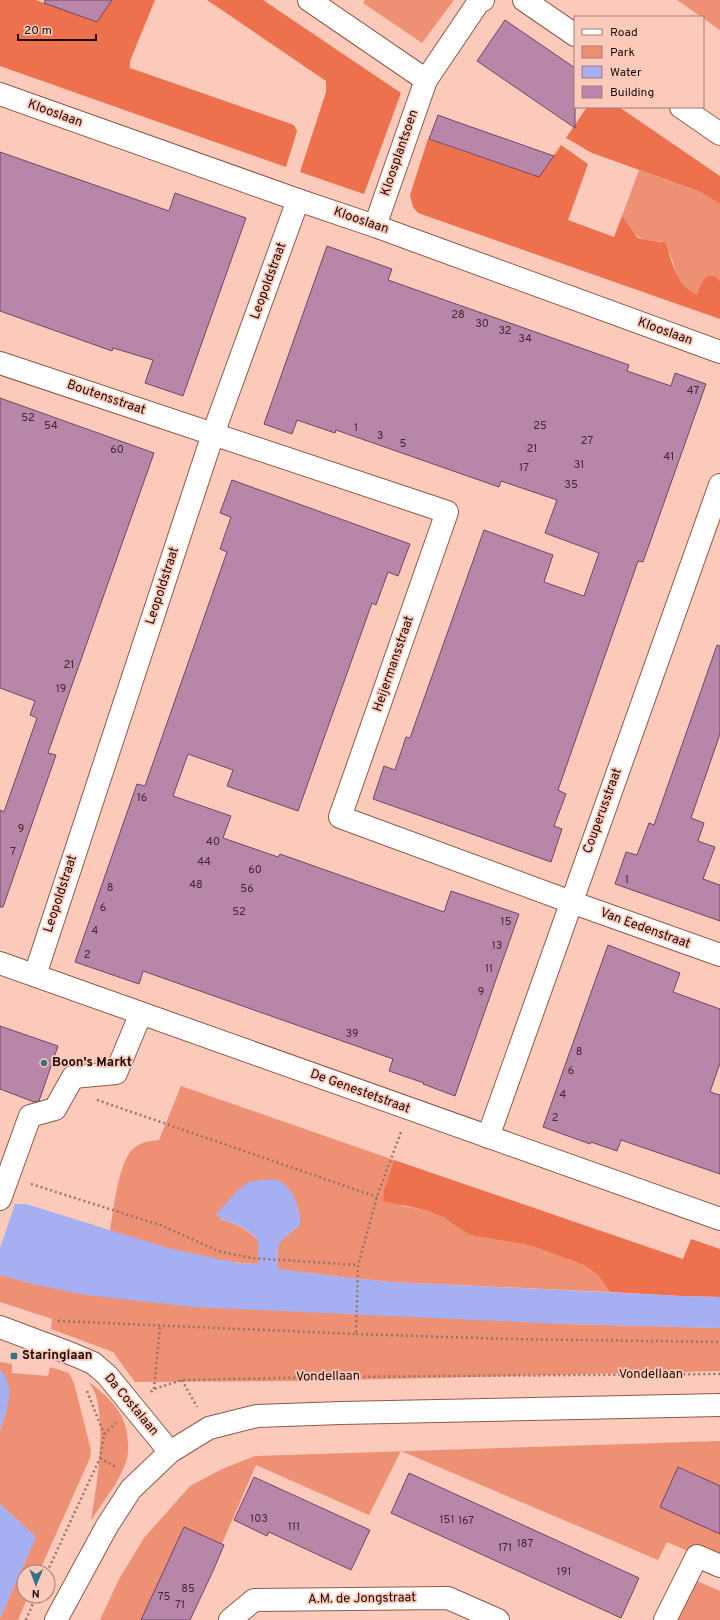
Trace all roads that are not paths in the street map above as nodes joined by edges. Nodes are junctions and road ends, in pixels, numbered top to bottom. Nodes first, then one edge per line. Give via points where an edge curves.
1 (309, 0) edge
2 (483, 0) edge
3 (524, 0) edge
4 (574, 34) edge
5 (426, 80) junction
6 (0, 94) edge
7 (682, 108) edge
8 (720, 134) edge
9 (298, 200) junction
10 (375, 226) junction
11 (720, 352) edge
12 (0, 362) edge
13 (213, 434) junction
14 (720, 485) edge
15 (571, 902) junction
16 (720, 955) edge
17 (0, 963) edge
18 (34, 975) junction
19 (141, 1013) junction
20 (488, 1137) junction
21 (0, 1199) edge
22 (720, 1219) edge
23 (0, 1327) edge
24 (720, 1406) edge
25 (170, 1452) junction
26 (720, 1566) edge
27 (56, 1620) edge
28 (230, 1620) edge
29 (498, 1620) edge
30 (665, 1620) edge

1 - 5 street
2 - 5 street, Kloosplantsoen via 478,3
3 - 4 street
5 - 10 street, Kloosplantsoen
6 - 9 street, Klooslaan
7 - 8 street
9 - 10 street, Klooslaan
9 - 13 street, Leopoldstraat
10 - 11 street, Klooslaan
12 - 13 street, Boutensstraat
13 - 15 street, Heijermansstraat via 447,512 340,817
13 - 18 street, Leopoldstraat
14 - 15 street, Couperusstraat
15 - 16 street, Van Eedenstraat
15 - 20 street, Couperusstraat
17 - 18 street, De Genestetstraat
18 - 19 street, De Genestetstraat
19 - 20 street, De Genestetstraat
19 - 21 street via 116,1073 74,1077 55,1109 30,1116
20 - 22 street, De Genestetstraat
23 - 25 street, Da Costalaan via 93,1363 107,1376
24 - 25 street via 257,1416 209,1428
25 - 27 street via 131,1489 107,1526
26 - 30 street via 697,1556
28 - 29 street, A.M. de Jongstraat via 254,1600 448,1598

